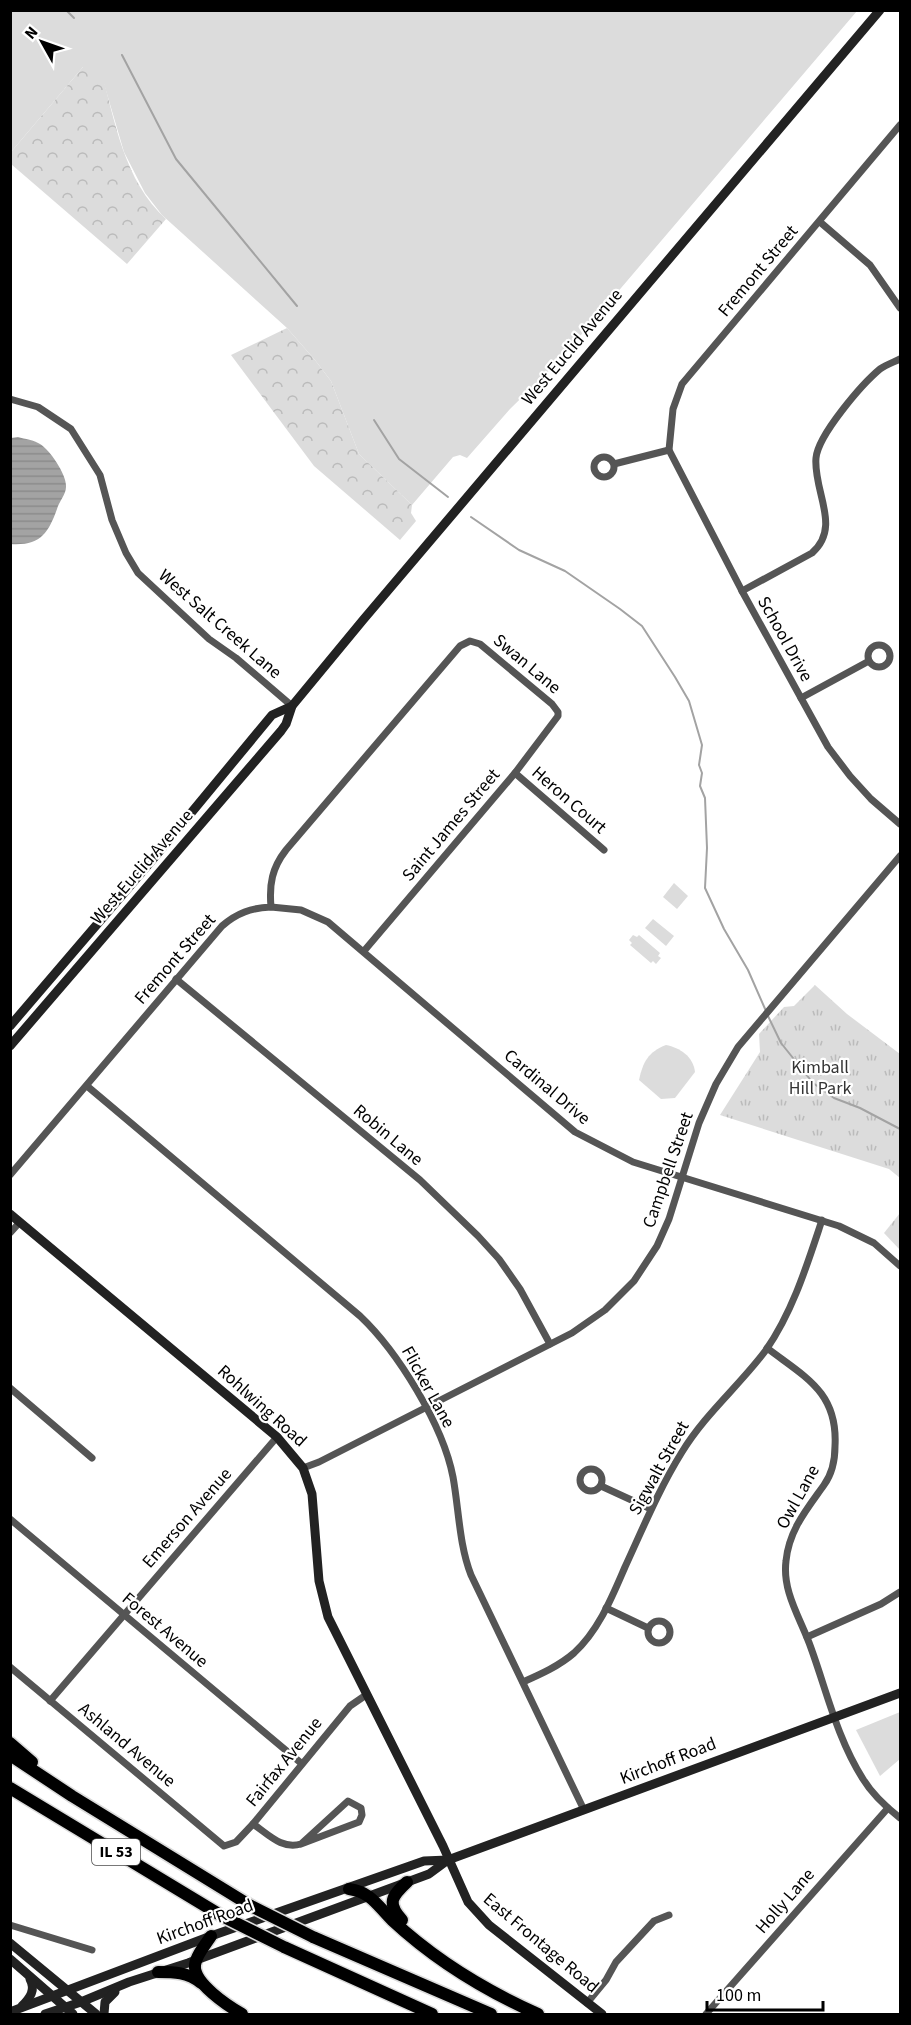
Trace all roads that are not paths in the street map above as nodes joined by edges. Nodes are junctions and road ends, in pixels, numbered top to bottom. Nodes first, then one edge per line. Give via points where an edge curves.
1 (880, 10) edge
2 (900, 125) edge
3 (819, 222) junction
4 (900, 308) edge
5 (900, 359) edge
6 (10, 399) edge
7 (669, 450) junction
8 (614, 464) dead end
9 (742, 591) junction
10 (869, 661) dead end
11 (801, 698) junction
12 (292, 706) junction
13 (558, 716) joint
14 (515, 773) junction
15 (900, 824) edge
16 (604, 850) dead end
17 (900, 856) edge
18 (271, 907) junction
19 (364, 951) junction
20 (176, 979) junction
21 (10, 1026) edge
22 (10, 1046) edge
23 (87, 1086) junction
24 (10, 1175) edge
25 (681, 1177) junction
26 (10, 1214) edge
27 (822, 1220) junction
28 (20, 1222) junction
29 (10, 1233) edge
30 (900, 1266) edge
31 (550, 1344) junction
32 (766, 1348) junction
33 (10, 1388) edge
34 (424, 1406) junction
35 (277, 1437) junction
36 (92, 1458) dead end
37 (303, 1468) junction
38 (601, 1486) dead end
39 (651, 1509) junction
40 (10, 1519) edge
41 (900, 1592) edge
42 (606, 1608) junction
43 (124, 1615) junction
44 (648, 1628) dead end
45 (807, 1637) junction
46 (10, 1667) edge
47 (523, 1682) junction
48 (900, 1693) edge
49 (366, 1695) junction
50 (50, 1701) junction
51 (833, 1717) junction
52 (10, 1743) edge
53 (10, 1755) edge
54 (301, 1763) junction
55 (10, 1788) edge
56 (72, 1796) junction
57 (888, 1808) junction
58 (584, 1810) junction
59 (900, 1818) edge
60 (253, 1824) junction
61 (301, 1844) junction
62 (224, 1846) joint
63 (448, 1860) junction
64 (407, 1882) junction
65 (349, 1889) junction
66 (369, 1895) junction
67 (669, 1915) dead end
68 (10, 1925) edge
69 (211, 1936) junction
70 (10, 1943) edge
71 (92, 1950) dead end
72 (434, 1954) junction
73 (10, 1959) edge
74 (197, 1959) junction
75 (158, 1972) junction
76 (27, 1974) junction
77 (129, 1982) junction
78 (201, 1983) junction
79 (68, 1991) junction
80 (53, 1997) junction
81 (81, 2002) junction
82 (587, 2003) junction
83 (65, 2008) junction
84 (15, 2010) edge
85 (45, 2014) edge
86 (74, 2014) edge
87 (96, 2014) edge
88 (104, 2014) edge
89 (242, 2014) edge
90 (432, 2014) edge
91 (491, 2014) edge
92 (538, 2014) edge
93 (602, 2014) edge
94 (705, 2014) edge

1 - 12 main road, West Euclid Avenue
2 - 3 street, Fremont Street
3 - 4 street via 870,265
3 - 7 street, Fremont Street via 682,384 671,416
5 - 9 street via 881,368 819,444 817,477 827,523 820,545
6 - 12 street, West Salt Creek Lane via 38,406 71,429 100,475 115,528 138,573 209,639
7 - 8 street
7 - 9 street, School Drive
9 - 11 street, School Drive
10 - 11 street
11 - 15 street, School Drive via 849,776
12 - 21 main road, West Euclid Avenue via 272,715
12 - 22 main road, West Euclid Avenue via 286,724
13 - 14 street, Saint James Street
13 - 18 street, Swan Lane via 552,704 480,644 470,641 460,646 285,850 272,873
14 - 16 street, Heron Court
14 - 19 street, Saint James Street
17 - 25 street, Campbell Street via 738,1047 716,1084
18 - 19 street, Cardinal Drive via 301,910 328,922
18 - 20 street, Fremont Street via 235,915
19 - 25 street, Cardinal Drive via 575,1132 633,1162
20 - 23 street, Fremont Street
20 - 31 street, Robin Lane via 420,1180 478,1236 499,1258
23 - 24 street, Fremont Street
23 - 34 street, Flicker Lane via 366,1322 394,1353
25 - 27 street, Cardinal Drive
25 - 31 street, Campbell Street via 657,1246 634,1281 604,1310
26 - 28 main road, Rohlwing Road
27 - 30 street, Cardinal Drive via 874,1243
27 - 32 street, Sigwalt Street via 790,1307
28 - 29 street
28 - 35 main road, Rohlwing Road
31 - 34 street, Campbell Street
32 - 39 street, Sigwalt Street via 688,1441
32 - 45 street, Owl Lane via 824,1395 836,1432 832,1470 796,1524 786,1561 787,1591
33 - 36 street
34 - 37 street, Campbell Street
34 - 47 street, Flicker Lane via 453,1473 465,1560
35 - 37 main road, Rohlwing Road
35 - 43 street, Emerson Avenue
37 - 49 main road, Rohlwing Road via 312,1494 319,1581 328,1617
38 - 39 street
39 - 42 street, Sigwalt Street
40 - 43 street, Forest Avenue
41 - 45 street
42 - 44 street
42 - 47 street, Sigwalt Street via 594,1629 563,1663
43 - 50 street, Emerson Avenue
43 - 54 street, Forest Avenue
45 - 51 street, Owl Lane
46 - 50 street, Ashland Avenue
47 - 58 street, Flicker Lane
48 - 51 main road, Kirchoff Road
49 - 54 street, Fairfax Avenue via 353,1703
49 - 63 main road, Rohlwing Road
50 - 62 street, Ashland Avenue
51 - 57 street, Owl Lane via 863,1779
51 - 58 main road, Kirchoff Road
52 - 56 highway
53 - 56 highway, IL 53
54 - 60 street, Fairfax Avenue
55 - 90 highway, IL 53, bridge via 222,1916
56 - 91 highway, IL 53, bridge via 251,1906
57 - 59 street, Owl Lane
57 - 94 street, Holly Lane
58 - 63 main road, Kirchoff Road
60 - 61 street via 281,1844
60 - 62 street, Fairfax Avenue via 236,1842
61 - 61 street via 358,1822 361,1808 348,1801
63 - 64 main road, Kirchoff Road via 429,1874
63 - 65 main road, Kirchoff Road via 424,1862
63 - 82 main road, East Frontage Road via 468,1902 489,1925
64 - 66 main road, Kirchoff Road
64 - 72 highway via 394,1896 394,1911
65 - 66 highway
65 - 69 main road, Kirchoff Road
66 - 72 highway via 409,1936
66 - 74 main road, Kirchoff Road
67 - 82 street via 654,1921 616,1962
68 - 71 street
69 - 74 highway
69 - 79 main road, Kirchoff Road
70 - 79 main road
72 - 92 highway via 459,1973
73 - 76 main road
74 - 75 main road, Kirchoff Road
74 - 78 highway via 195,1968
75 - 77 main road, Kirchoff Road
75 - 78 highway via 183,1973
76 - 80 main road
76 - 84 main road via 33,1991
77 - 81 main road, Kirchoff Road
77 - 88 main road via 107,1998
78 - 89 highway
79 - 80 main road, Kirchoff Road
79 - 81 main road
80 - 83 main road
80 - 84 main road, Kirchoff Road
81 - 83 main road, Kirchoff Road
81 - 87 main road
82 - 93 main road, East Frontage Road
83 - 85 main road, Kirchoff Road
83 - 86 main road

